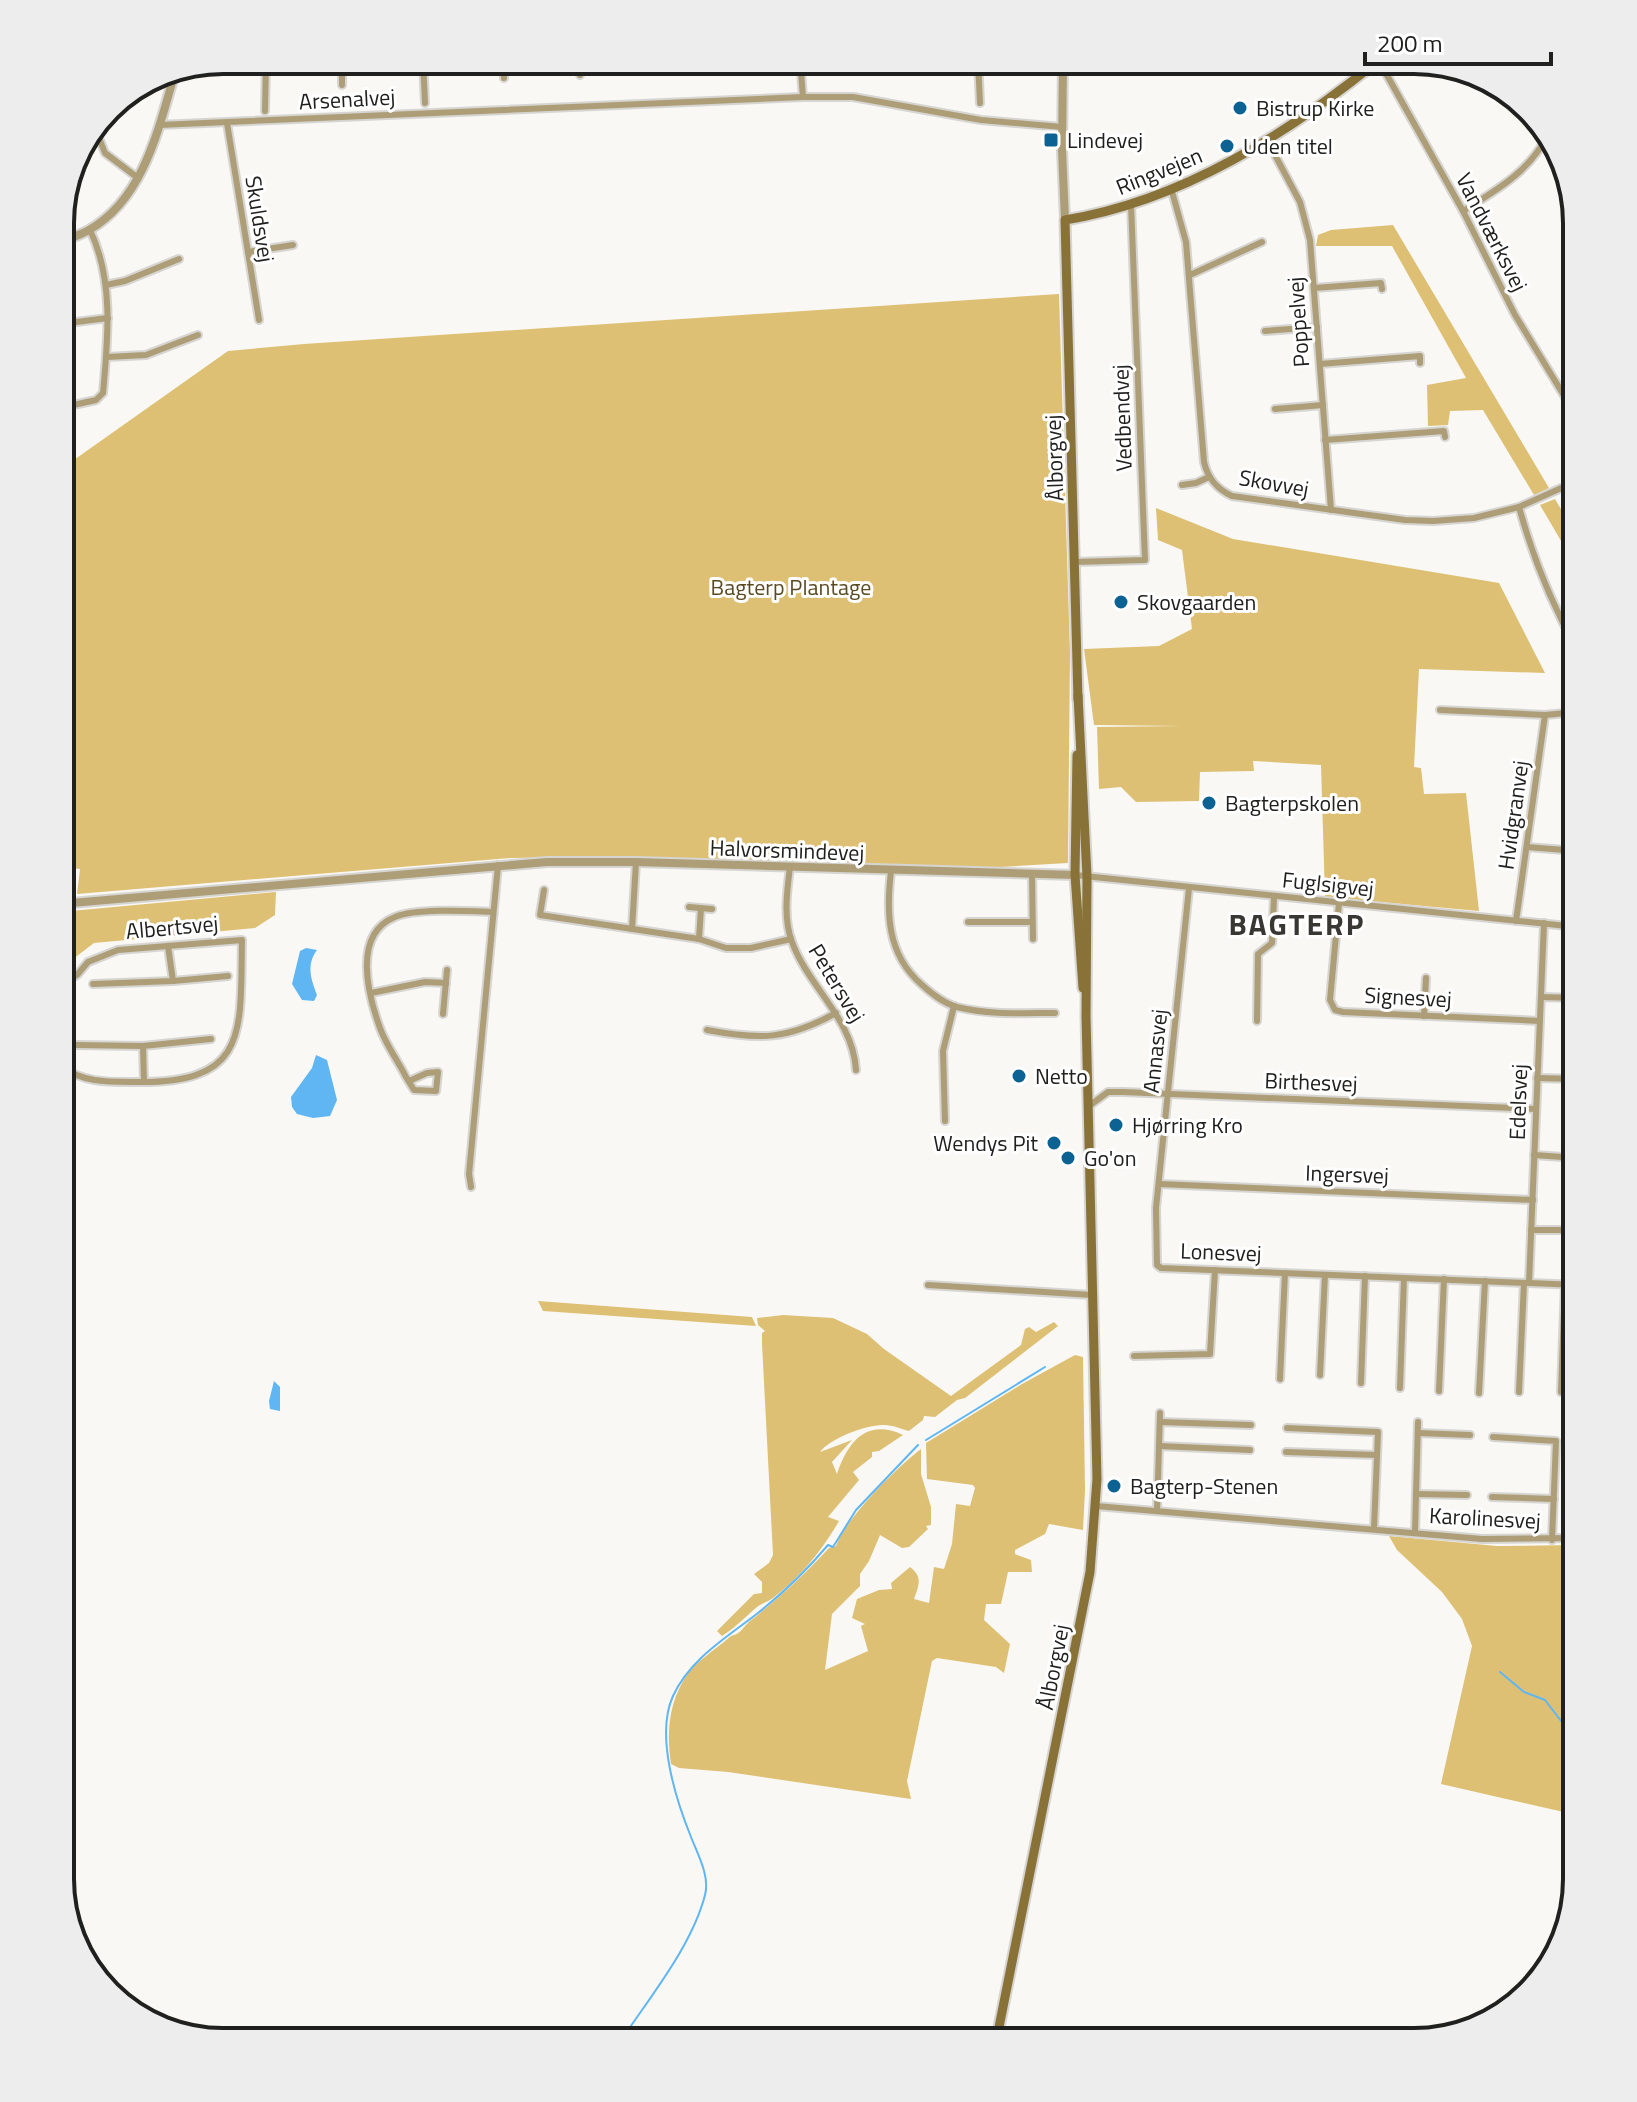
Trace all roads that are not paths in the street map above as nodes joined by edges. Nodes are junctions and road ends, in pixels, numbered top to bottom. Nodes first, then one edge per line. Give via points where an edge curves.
1 (266, 74) edge
2 (342, 74) edge
3 (424, 74) edge
4 (504, 74) edge
5 (801, 74) edge
6 (979, 74) edge
7 (1063, 74) edge
8 (1361, 74) edge
9 (1387, 74) edge
10 (504, 78) dead end
11 (172, 83) edge
12 (342, 85) dead end
13 (803, 97) junction
14 (425, 103) dead end
15 (980, 103) dead end
16 (265, 111) dead end
17 (227, 123) junction
18 (159, 125) junction
19 (1062, 127) junction
20 (1267, 140) junction
21 (99, 141) edge
22 (1541, 146) edge
23 (138, 178) junction
24 (1171, 188) junction
25 (1131, 204) junction
26 (1463, 211) junction
27 (1065, 220) junction
28 (90, 230) junction
29 (74, 237) edge
30 (1262, 242) dead end
31 (293, 245) dead end
32 (248, 252) junction
33 (179, 259) dead end
34 (1190, 275) junction
35 (106, 285) junction
36 (1314, 288) junction
37 (1382, 289) dead end
38 (108, 318) junction
39 (259, 320) dead end
40 (74, 322) edge
41 (1317, 327) junction
42 (1265, 331) dead end
43 (198, 335) dead end
44 (107, 357) junction
45 (1420, 363) dead end
46 (1320, 364) junction
47 (1563, 394) edge
48 (74, 405) edge
49 (1323, 405) junction
50 (1275, 409) dead end
51 (1445, 437) dead end
52 (1325, 440) junction
53 (1209, 477) junction
54 (1182, 485) dead end
55 (1563, 487) edge
56 (1519, 507) junction
57 (1331, 510) junction
58 (1074, 562) junction
59 (1563, 622) edge
60 (1078, 695) junction
61 (1440, 710) dead end
62 (1563, 713) edge
63 (1545, 715) junction
64 (1527, 847) junction
65 (1563, 850) edge
66 (636, 862) junction
67 (498, 865) junction
68 (790, 867) junction
69 (891, 871) junction
70 (1032, 874) junction
71 (1075, 875) junction
72 (1087, 877) junction
73 (1189, 888) junction
74 (544, 890) dead end
75 (1274, 897) junction
76 (74, 903) edge
77 (1339, 903) junction
78 (689, 907) dead end
79 (701, 908) junction
80 (712, 909) dead end
81 (493, 912) junction
82 (1516, 921) junction
83 (968, 922) dead end
84 (1032, 922) junction
85 (1544, 923) junction
86 (1563, 925) edge
87 (632, 929) junction
88 (699, 939) junction
89 (791, 939) junction
90 (1033, 939) dead end
91 (168, 946) junction
92 (447, 970) dead end
93 (74, 975) edge
94 (228, 976) dead end
95 (1426, 978) dead end
96 (173, 981) junction
97 (446, 983) junction
98 (93, 984) dead end
99 (371, 993) junction
100 (1541, 997) junction
101 (1563, 998) edge
102 (954, 1006) junction
103 (836, 1013) junction
104 (1055, 1013) dead end
105 (443, 1014) dead end
106 (1086, 1016) junction
107 (1424, 1016) junction
108 (1257, 1021) dead end
109 (1540, 1021) junction
110 (707, 1030) dead end
111 (211, 1039) dead end
112 (75, 1045) dead end
113 (143, 1046) junction
114 (856, 1070) dead end
115 (74, 1073) edge
116 (1537, 1078) junction
117 (1563, 1079) edge
118 (409, 1081) junction
119 (144, 1082) junction
120 (1169, 1094) junction
121 (1088, 1107) junction
122 (1536, 1109) junction
123 (945, 1121) dead end
124 (1534, 1155) junction
125 (1563, 1157) edge
126 (1159, 1184) junction
127 (471, 1187) dead end
128 (1533, 1200) junction
129 (1531, 1230) junction
130 (1563, 1230) edge
131 (1157, 1265) joint
132 (1215, 1270) junction
133 (1285, 1273) junction
134 (1325, 1275) junction
135 (1365, 1276) junction
136 (1404, 1278) junction
137 (1444, 1279) junction
138 (1485, 1281) junction
139 (1527, 1283) junction
140 (1563, 1284) edge
141 (928, 1285) dead end
142 (1092, 1295) junction
143 (1563, 1338) edge
144 (1134, 1356) dead end
145 (1320, 1375) dead end
146 (1280, 1379) dead end
147 (1361, 1383) dead end
148 (1400, 1388) dead end
149 (1439, 1391) dead end
150 (1519, 1392) dead end
151 (1561, 1392) dead end
152 (1479, 1393) dead end
153 (1160, 1413) dead end
154 (1160, 1422) junction
155 (1418, 1422) dead end
156 (1251, 1425) dead end
157 (1287, 1428) dead end
158 (1418, 1433) junction
159 (1470, 1435) dead end
160 (1493, 1437) dead end
161 (1159, 1446) junction
162 (1250, 1450) dead end
163 (1286, 1452) dead end
164 (1377, 1455) junction
165 (1416, 1494) junction
166 (1467, 1495) dead end
167 (1492, 1497) dead end
168 (1554, 1499) junction
169 (1096, 1506) junction
170 (1157, 1511) junction
171 (1374, 1529) junction
172 (1415, 1532) junction
173 (1563, 1539) edge
174 (1552, 1540) junction
175 (999, 2028) edge

1 - 16 street
2 - 12 street
3 - 14 street
4 - 10 street
5 - 13 street
6 - 15 street
7 - 19 street
8 - 20 main road, Ringvejen
9 - 26 street, Vandværksvej
11 - 18 street
13 - 17 street, Arsenalvej
13 - 19 street, Arsenalvej via 853,97 981,120
17 - 18 street, Arsenalvej
17 - 32 street, Skuldsvej
18 - 23 street
19 - 27 street
20 - 24 main road, Ringvejen
20 - 36 street, Poppelvej via 1300,202
21 - 23 street via 105,153
22 - 26 street via 1518,175
23 - 28 street
24 - 25 main road, Ringvejen
24 - 34 street, Skovvej
25 - 27 main road, Ringvejen
25 - 58 street, Vedbendvej via 1145,560
26 - 47 street, Vandværksvej via 1515,315
27 - 58 main road, Ålborgvej
28 - 29 street
28 - 35 street
30 - 34 street
31 - 32 street
32 - 39 street, Skuldsvej
33 - 35 street
34 - 53 street, Skovvej
35 - 38 street
36 - 37 street via 1381,283
36 - 41 street, Poppelvej
38 - 40 street
38 - 44 street
41 - 42 street
41 - 46 street, Poppelvej
43 - 44 street via 146,355
44 - 48 street via 101,398
45 - 46 street via 1420,356
46 - 49 street, Poppelvej
49 - 50 street
49 - 52 street, Poppelvej
51 - 52 street via 1444,431
52 - 57 street, Poppelvej
53 - 54 street
53 - 57 street, Skovvej via 1232,496
55 - 56 street, Skovvej
56 - 57 street, Skovvej via 1433,521
56 - 59 street via 1546,589
58 - 60 main road, Ålborgvej
60 - 71 main road, Ålborgvej
60 - 72 main road, Ålborgvej
61 - 63 street
62 - 63 street
63 - 64 street, Hvidgranvej
64 - 65 street
64 - 82 street, Hvidgranvej
66 - 67 street, Halvorsmindevej
66 - 68 street, Halvorsmindevej
66 - 87 street
67 - 76 street, Halvorsmindevej
67 - 81 street
68 - 69 street, Halvorsmindevej
68 - 89 street, Petersvej
69 - 70 street, Halvorsmindevej
69 - 102 street via 887,909 892,940 911,976
70 - 71 street, Halvorsmindevej
70 - 84 street
71 - 72 street, Fuglsigvej
71 - 106 main road, Ålborgvej
72 - 73 street, Fuglsigvej
72 - 106 main road, Ålborgvej
73 - 75 street, Fuglsigvej
73 - 120 street, Annasvej
74 - 87 street via 540,915
75 - 77 street, Fuglsigvej
75 - 108 street via 1272,943 1258,954
77 - 82 street, Fuglsigvej
77 - 107 street, Signesvej via 1331,1006 1343,1012
78 - 79 street
79 - 80 street
79 - 88 street
81 - 99 street via 406,914 384,922 368,951
81 - 127 street
82 - 85 street, Fuglsigvej
83 - 84 street
84 - 90 street
85 - 86 street, Fuglsigvej
85 - 100 street, Edelsvej
87 - 88 street
88 - 89 street via 740,948
89 - 103 street, Petersvej
91 - 93 street, Albertsvej via 102,954
91 - 96 street
91 - 119 street, Albertsvej via 242,940 238,1028 228,1052 200,1076
92 - 97 street
94 - 96 street
95 - 107 street
96 - 98 street
97 - 99 street
97 - 105 street
99 - 118 street via 380,1029
100 - 101 street
100 - 109 street, Edelsvej
102 - 104 street
102 - 123 street via 943,1051
103 - 110 street via 779,1036
103 - 114 street, Petersvej via 853,1045
106 - 121 main road, Ålborgvej
107 - 109 street, Signesvej
109 - 116 street, Edelsvej
111 - 113 street
112 - 113 street
113 - 119 street
115 - 119 street, Albertsvej via 96,1082
116 - 117 street
116 - 122 street, Edelsvej
118 - 118 street via 414,1090 436,1091 438,1072
120 - 121 street, Birthesvej via 1108,1092
120 - 122 street, Birthesvej
120 - 126 street, Annasvej
121 - 142 main road, Ålborgvej
122 - 124 street, Edelsvej
124 - 125 street
124 - 128 street, Edelsvej
126 - 128 street, Ingersvej
126 - 131 street, Annasvej
128 - 129 street, Edelsvej
129 - 130 street
129 - 139 street, Edelsvej
131 - 132 street, Lonesvej
132 - 133 street, Lonesvej
132 - 144 street via 1210,1354
133 - 134 street, Lonesvej
133 - 146 street, Lonesvej
134 - 135 street, Lonesvej
134 - 145 street
135 - 136 street, Lonesvej
135 - 147 street
136 - 137 street, Lonesvej
136 - 148 street
137 - 138 street, Lonesvej
137 - 149 street
138 - 139 street, Lonesvej
138 - 152 street
139 - 140 street, Lonesvej
139 - 150 street
141 - 142 street
142 - 169 main road, Ålborgvej
143 - 151 street
153 - 154 street
154 - 156 street
154 - 161 street
155 - 158 street, Karolinesvej
157 - 164 street via 1377,1431
158 - 159 street
158 - 165 street, Karolinesvej
160 - 168 street, Karolinesvej via 1556,1440
161 - 162 street
161 - 170 street
163 - 164 street
164 - 171 street
165 - 166 street, Karolinesvej
165 - 172 street, Karolinesvej
167 - 168 street, Karolinesvej
168 - 174 street, Karolinesvej
169 - 170 street, Karolinesvej
169 - 175 main road, Ålborgvej via 1090,1572
170 - 171 street, Karolinesvej
171 - 172 street, Karolinesvej
172 - 174 street, Karolinesvej
173 - 174 street, Karolinesvej

